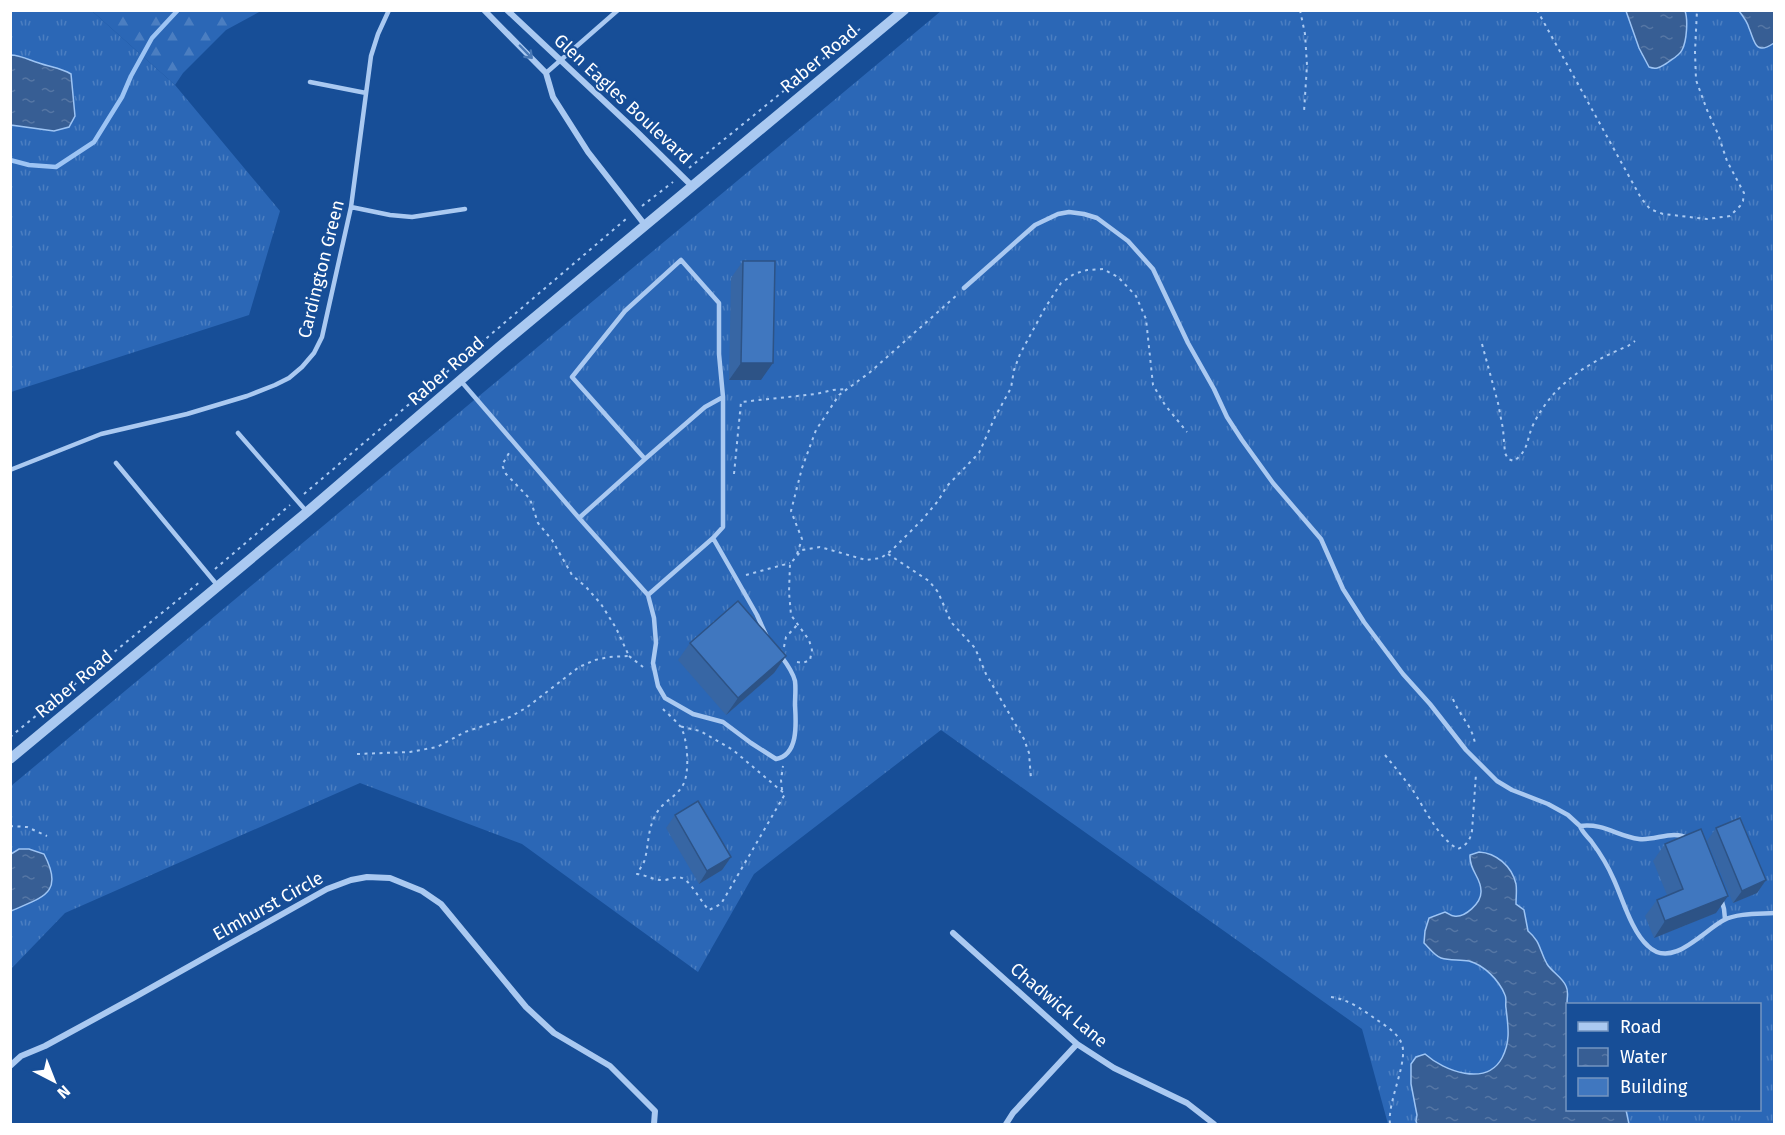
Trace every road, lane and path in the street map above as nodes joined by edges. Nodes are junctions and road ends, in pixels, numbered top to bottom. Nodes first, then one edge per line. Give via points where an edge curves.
1 (389, 10) edge
2 (507, 10) edge
3 (618, 10) edge
4 (904, 10) edge
5 (1300, 10) edge
6 (1537, 10) edge
7 (1697, 10) edge
8 (489, 12) edge
9 (864, 26) dead end
10 (561, 62) junction
11 (546, 73) junction
12 (310, 82) dead end
13 (366, 93) junction
14 (1304, 112) dead end
15 (681, 175) junction
16 (692, 186) junction
17 (351, 207) junction
18 (465, 209) dead end
19 (635, 212) junction
20 (645, 225) junction
21 (964, 288) joint
22 (1635, 341) dead end
23 (1482, 344) dead end
24 (460, 380) junction
25 (847, 389) junction
26 (723, 397) junction
27 (1187, 432) dead end
28 (238, 433) dead end
29 (518, 447) junction
30 (645, 459) junction
31 (116, 463) dead end
32 (10, 470) edge
33 (734, 473) dead end
34 (296, 500) junction
35 (307, 512) junction
36 (579, 518) junction
37 (713, 538) junction
38 (887, 554) junction
39 (790, 564) junction
40 (209, 574) junction
41 (735, 577) junction
42 (218, 586) junction
43 (648, 595) junction
44 (798, 624) junction
45 (767, 638) edge
46 (784, 646) dead end
47 (778, 652) edge
48 (629, 656) junction
49 (795, 662) dead end
50 (645, 669) dead end
51 (1453, 699) dead end
52 (661, 706) dead end
53 (680, 726) junction
54 (10, 737) edge
55 (357, 754) dead end
56 (1385, 755) dead end
57 (784, 756) junction
58 (10, 759) edge
59 (1476, 761) junction
60 (1030, 779) dead end
61 (782, 790) junction
62 (10, 826) edge
63 (1580, 826) junction
64 (47, 836) dead end
65 (1695, 845) edge
66 (1717, 890) edge
67 (1774, 914) edge
68 (1725, 919) junction
69 (953, 933) dead end
70 (1331, 997) dead end
71 (1077, 1044) junction
72 (10, 1066) edge
73 (654, 1125) edge
74 (1006, 1125) edge
75 (1214, 1125) edge
76 (1390, 1125) edge

1 - 13 lane, Cardington Green via 371,56
2 - 10 street, Glen Eagles Boulevard
3 - 10 lane
4 - 16 street, Raber Road
5 - 14 path via 1307,65
6 - 7 path via 1646,205 1663,214 1716,219 1735,212 1744,193 1696,80
8 -> 11 street, Glen Eagles Boulevard
9 - 15 path
10 - 11 lane
10 - 15 street, Glen Eagles Boulevard
11 - 19 street, Glen Eagles Boulevard via 553,97 588,152
12 - 13 lane
13 - 17 lane, Cardington Green
15 - 16 street, Glen Eagles Boulevard
15 - 19 path
16 - 20 street, Raber Road
17 - 18 lane via 412,217
17 - 32 lane, Cardington Green via 322,337 308,360 289,378 188,414 101,434
19 - 20 street, Glen Eagles Boulevard
19 - 34 path
20 - 24 street, Raber Road
21 - 25 path
21 - 59 lane via 1035,225 1058,214 1069,212 1097,218 1128,241 1153,269 1227,417 1256,462 1321,539 1343,589 1364,622
22 - 23 path via 1582,369 1555,391 1533,425 1525,451 1514,461 1505,453 1498,403
24 - 29 lane
24 - 35 street, Raber Road
25 - 33 path via 741,402
25 - 39 path via 816,430 802,468 791,511 802,539
26 - 30 lane via 705,407
26 - 30 lane via 719,303 681,260 625,311 572,377
26 - 37 lane via 723,527
27 - 38 path via 1153,385 1146,319 1136,296 1104,269 1074,274 1062,283 1045,308 1020,354 1011,388 979,453
28 - 34 lane
29 - 36 lane
29 - 48 path via 508,453 502,465 506,474 530,499 538,523 572,575 601,604
30 - 36 lane
31 - 40 lane
34 - 35 lane
34 - 40 path
35 - 42 street, Raber Road
36 - 43 lane
37 - 41 lane
37 - 43 lane
38 - 39 path via 866,560 820,547 802,550
38 - 60 path via 929,581 951,622 975,648 1024,739
39 - 41 path
39 - 44 path via 791,615
40 - 42 lane
40 - 54 path
41 - 45 lane
42 - 58 street, Raber Road
43 - 57 lane via 656,643 652,663 665,698 693,714 723,722 776,759
44 - 46 path via 786,637
44 - 49 path via 812,650 810,660
47 - 57 lane via 795,679 796,733
48 - 50 path
48 - 55 path via 595,660 579,667 518,712 437,747
51 - 59 path via 1470,727
52 - 53 path
53 - 61 path via 700,731 733,750
53 - 61 path via 687,762 684,784 655,816 644,862 637,874 653,880 678,876 686,880 710,910 721,904 783,800
56 - 59 path via 1443,835 1458,849 1465,846 1473,831
57 - 61 path
59 - 63 lane via 1497,781 1548,804
62 - 64 path via 27,827
63 - 65 lane via 1592,825 1648,840 1682,835
63 - 68 lane via 1608,866 1648,947 1657,952 1680,950
66 - 68 lane
67 - 68 lane
69 - 71 street, Chadwick Lane
70 - 76 path via 1366,1012 1391,1029 1404,1048 1389,1112
71 - 74 street
71 - 75 street, Chadwick Lane via 1114,1068 1187,1103
72 - 73 street, Elmhurst Circle via 21,1056 327,889 367,877 390,879 422,891 441,904 526,1007 554,1033 610,1066 655,1111

